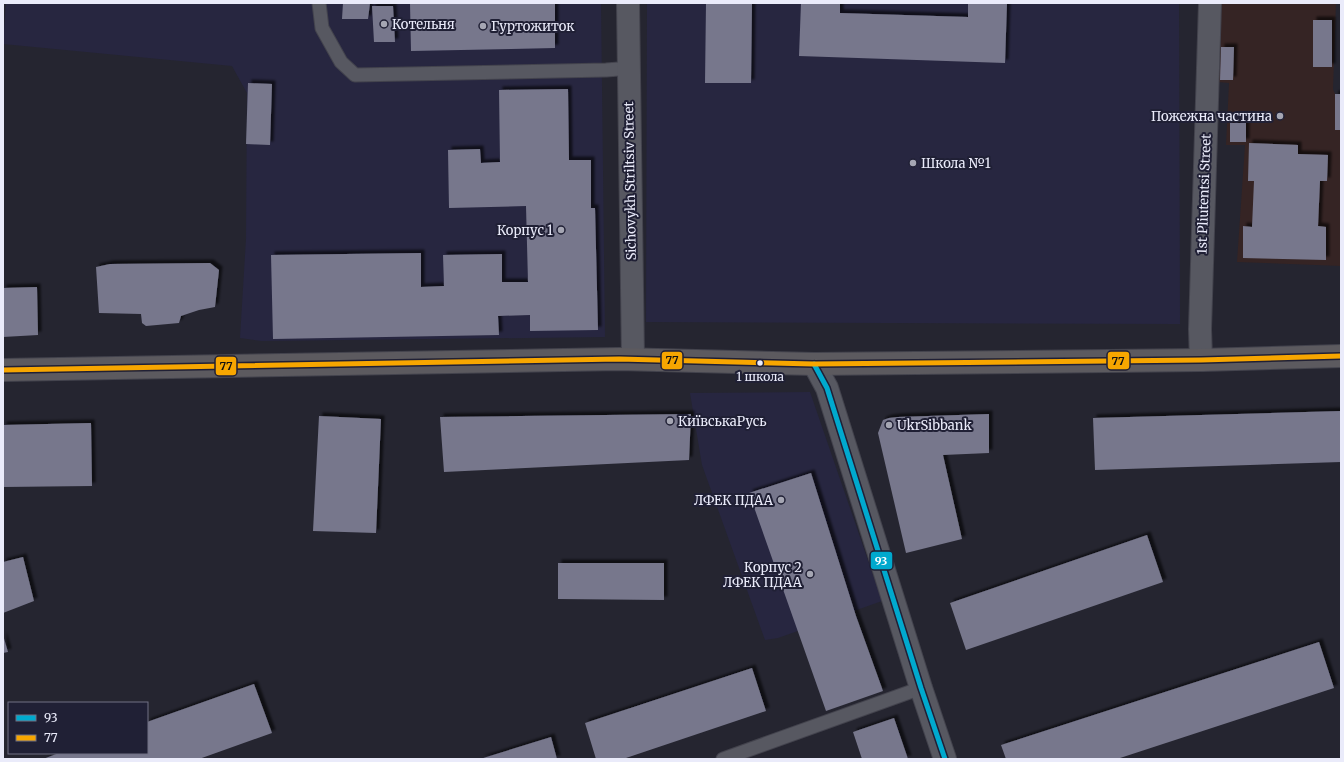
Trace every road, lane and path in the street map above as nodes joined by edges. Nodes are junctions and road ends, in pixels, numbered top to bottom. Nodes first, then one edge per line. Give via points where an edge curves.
1 (319, 3) edge
2 (628, 3) edge
3 (1210, 3) edge
4 (628, 66) junction
5 (1341, 356) edge
6 (633, 359) junction
7 (1201, 360) junction
8 (814, 364) junction
9 (3, 370) edge
10 (921, 688) junction
11 (723, 759) edge
12 (945, 759) edge

1 - 4 lane via 322,28 341,62 355,75 606,70
2 - 4 street, Sichovykh Striltsiv Street
3 - 7 street, 1st Pliutentsi Street
4 - 6 street, Sichovykh Striltsiv Street
5 - 7 main road
6 - 8 main road
6 - 9 main road
7 - 8 main road
8 - 10 street via 826,388
10 - 11 lane
10 - 12 street

